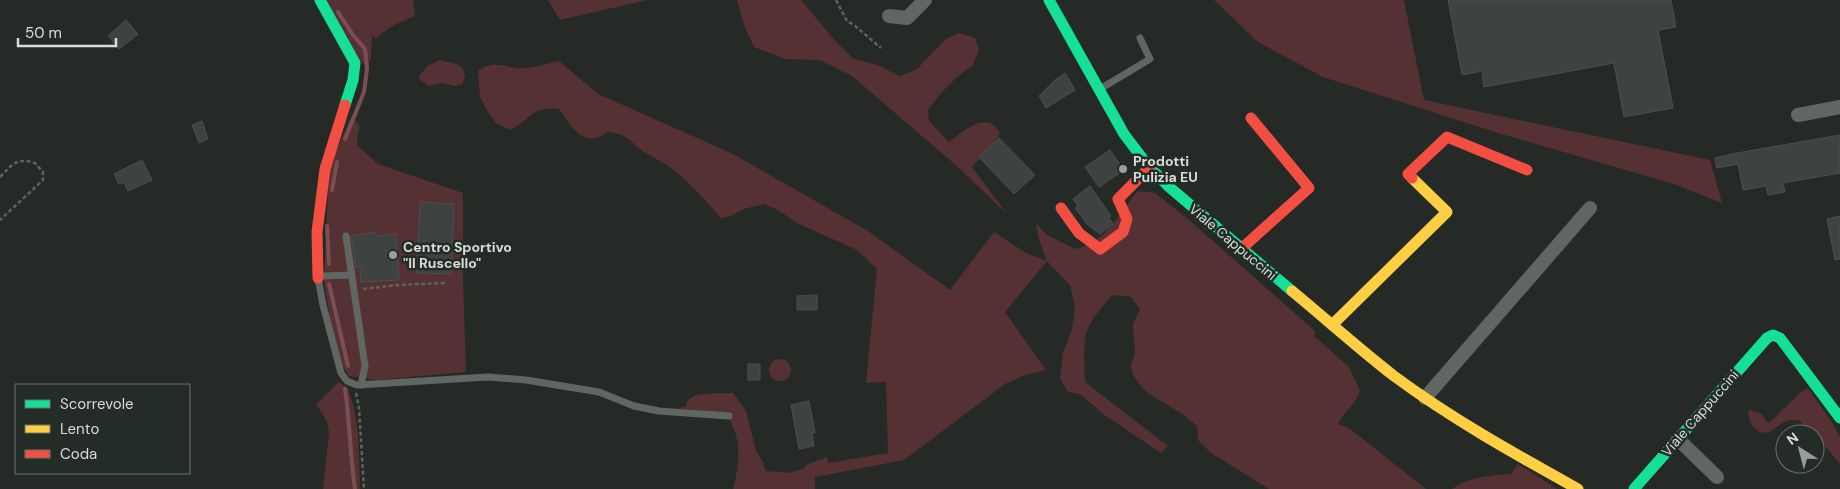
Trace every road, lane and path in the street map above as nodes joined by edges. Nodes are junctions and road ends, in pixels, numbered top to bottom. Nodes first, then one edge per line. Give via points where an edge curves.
1 (320, 0) edge
2 (836, 0) edge
3 (925, 0) edge
4 (1049, 0) edge
5 (889, 16) dead end
6 (1140, 38) dead end
7 (880, 48) dead end
8 (1099, 90) junction
9 (1840, 107) edge
10 (1798, 115) dead end
11 (1250, 118) dead end
12 (1150, 167) junction
13 (1527, 170) dead end
14 (0, 177) edge
15 (1061, 208) dead end
16 (1590, 208) dead end
17 (0, 220) edge
18 (346, 236) dead end
19 (1241, 249) junction
20 (352, 275) junction
21 (318, 278) junction
22 (445, 283) dead end
23 (354, 290) junction
24 (1332, 325) junction
25 (358, 385) junction
26 (1425, 398) junction
27 (730, 416) dead end
28 (1840, 418) edge
29 (1678, 438) junction
30 (1717, 477) dead end
31 (364, 489) edge
32 (1578, 489) edge
33 (1634, 489) edge

1 - 21 street via 355,63 353,80 325,168 317,232
2 - 7 path via 848,21
3 - 5 street via 907,18
4 - 8 street, Viale Cappuccini
6 - 8 lane via 1150,59
8 - 12 street, Viale Cappuccini via 1124,134
9 - 10 street
11 - 19 street via 1309,188
12 - 15 street via 1118,199 1127,219 1123,232 1100,249 1079,233
12 - 19 street, Viale Cappuccini
13 - 24 street via 1447,137 1408,174 1447,212
14 - 17 path via 20,160 35,163 43,172 43,180
16 - 26 street
18 - 20 lane
19 - 24 street, Viale Cappuccini
20 - 21 lane
20 - 23 lane
21 - 25 lane via 341,374 347,381
22 - 23 path
23 - 25 lane via 365,366
24 - 26 street, Viale Cappuccini
25 - 27 lane via 488,377 517,379 599,392 634,406 659,411
25 - 31 path
26 - 32 street, Viale Cappuccini via 1493,442
28 - 29 street, Viale Cappuccini via 1780,338 1773,335
29 - 30 street
29 - 33 street, Viale Cappuccini

